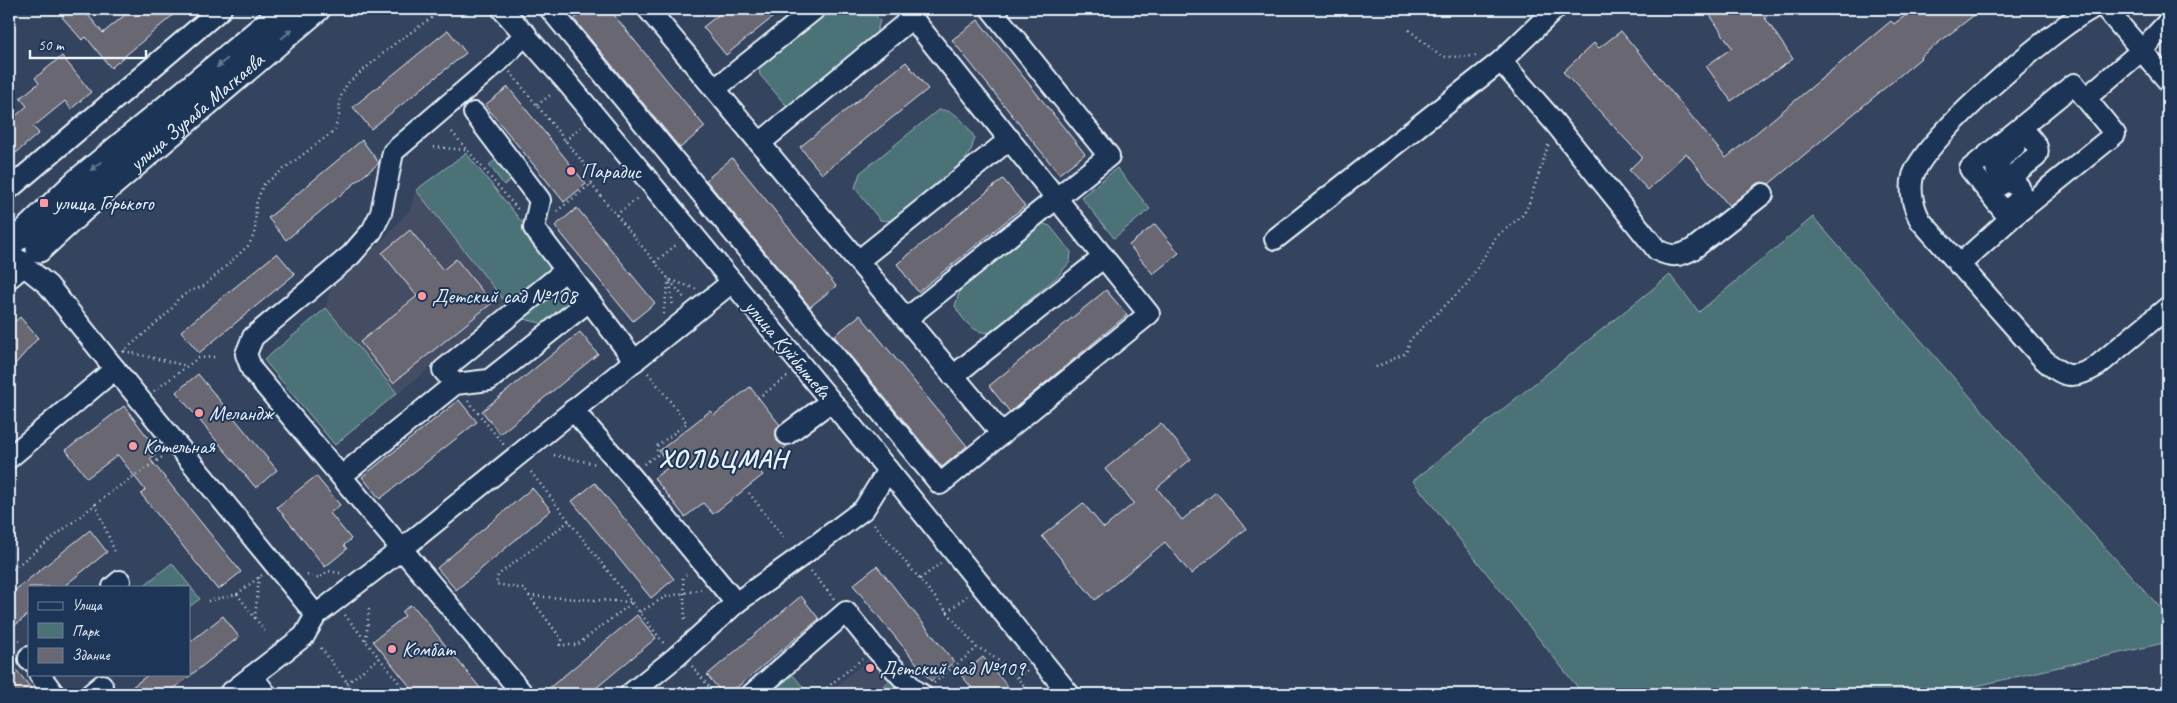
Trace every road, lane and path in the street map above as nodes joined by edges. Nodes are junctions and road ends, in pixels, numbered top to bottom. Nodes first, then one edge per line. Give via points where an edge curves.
1 (221, 9) edge
2 (286, 9) edge
3 (317, 9) edge
4 (444, 9) edge
5 (502, 9) edge
6 (550, 9) edge
7 (648, 9) edge
8 (815, 9) edge
9 (991, 9) edge
10 (1555, 9) edge
11 (2091, 9) edge
12 (2106, 9) edge
13 (909, 13) edge
14 (2168, 22) edge
15 (1409, 30) dead end
16 (526, 34) junction
17 (2142, 50) junction
18 (1501, 61) junction
19 (510, 71) dead end
20 (2168, 81) edge
21 (558, 89) dead end
22 (715, 89) junction
23 (2083, 95) junction
24 (537, 106) junction
25 (474, 112) dead end
26 (585, 124) dead end
27 (1555, 124) junction
28 (452, 132) dead end
29 (1010, 139) junction
30 (565, 141) junction
31 (760, 143) junction
32 (434, 147) dead end
33 (468, 150) junction
34 (591, 184) junction
35 (1998, 187) junction
36 (9, 189) edge
37 (642, 194) dead end
38 (1763, 194) dead end
39 (1057, 197) junction
40 (616, 215) junction
41 (2008, 216) junction
42 (534, 228) junction
43 (1275, 238) dead end
44 (680, 242) dead end
45 (17, 256) edge
46 (1104, 257) junction
47 (858, 261) junction
48 (655, 262) junction
49 (1959, 265) junction
50 (566, 270) junction
51 (669, 279) junction
52 (732, 282) junction
53 (701, 291) dead end
54 (589, 301) junction
55 (688, 303) dead end
56 (2168, 307) edge
57 (674, 315) dead end
58 (906, 319) junction
59 (660, 321) dead end
60 (124, 351) junction
61 (214, 357) dead end
62 (117, 362) junction
63 (187, 366) junction
64 (641, 367) junction
65 (1376, 367) dead end
66 (793, 372) dead end
67 (953, 376) junction
68 (455, 384) junction
69 (153, 392) dead end
70 (758, 398) dead end
71 (822, 408) dead end
72 (573, 410) junction
73 (787, 434) dead end
74 (1002, 434) junction
75 (506, 448) dead end
76 (171, 452) dead end
77 (554, 455) dead end
78 (9, 458) edge
79 (598, 464) dead end
80 (643, 465) dead end
81 (350, 469) dead end
82 (888, 470) junction
83 (531, 472) dead end
84 (749, 493) dead end
85 (95, 504) junction
86 (569, 521) junction
87 (873, 523) dead end
88 (783, 537) dead end
89 (402, 549) junction
90 (115, 552) dead end
91 (942, 562) dead end
92 (693, 567) dead end
93 (268, 570) dead end
94 (811, 571) dead end
95 (9, 572) edge
96 (341, 574) dead end
97 (307, 575) dead end
98 (259, 578) junction
99 (920, 579) junction
100 (709, 587) dead end
101 (684, 593) junction
102 (237, 594) junction
103 (529, 596) junction
104 (968, 596) dead end
105 (208, 601) dead end
106 (632, 603) junction
107 (736, 603) junction
108 (369, 609) dead end
109 (342, 610) dead end
110 (640, 612) junction
111 (846, 612) junction
112 (946, 612) junction
113 (316, 615) junction
114 (255, 618) junction
115 (686, 619) dead end
116 (267, 634) dead end
117 (9, 640) edge
118 (28, 641) edge
119 (366, 642) junction
120 (666, 646) dead end
121 (321, 648) dead end
122 (875, 648) junction
123 (977, 648) junction
124 (378, 658) junction
125 (688, 662) dead end
126 (1033, 666) dead end
127 (40, 676) edge
128 (252, 676) junction
129 (1018, 678) junction
130 (347, 683) junction
131 (54, 694) edge
132 (229, 694) edge
133 (266, 694) edge
134 (356, 694) edge
135 (408, 694) edge
136 (523, 694) edge
137 (630, 694) edge
138 (715, 694) edge
139 (752, 694) edge
140 (819, 694) edge
141 (921, 694) edge
142 (1031, 694) edge
143 (1069, 694) edge

1 - 36 street
2 -> 45 main road, улица Зураба Магкаева via 76,183 24,233
45 -> 3 main road, улица Зураба Магкаева via 80,211
4 - 60 path via 393,45 347,84 340,98 334,131 263,185 256,204 255,232 249,245 204,286 190,290 178,299 170,311
5 - 16 street, улица Куйбышева
6 - 74 street via 940,484
7 - 22 street
8 - 22 street
9 - 39 street via 1109,156
10 - 18 street
11 - 49 street via 1998,80 1952,124 1919,164 1913,177 1913,206 1920,220
12 - 17 street
13 - 29 street
13 - 31 street
14 - 17 street
15 - 18 path via 1439,55 1478,56
16 - 52 street, улица Куйбышева
16 - 89 street via 393,152 381,214 372,231 350,255 253,337 246,354 252,370
17 - 20 street
17 - 23 street
18 - 27 street
18 - 43 street
19 - 24 path
21 - 24 path
22 - 31 street
23 - 35 street via 2028,135 1998,163
23 - 35 street via 2074,84 1970,169
23 - 41 street via 2115,134
24 - 30 path
25 - 42 street via 540,200
26 - 30 path
27 - 38 street via 1657,250 1666,254 1683,255 1693,249
27 - 65 path via 1523,215 1497,236 1467,284 1410,340 1406,352
28 - 33 path
29 - 39 street
29 - 47 street
30 - 34 path via 594,176
31 - 47 street
32 - 33 path
33 - 42 path
34 - 40 path
34 - 42 path
35 - 41 street
37 - 40 path
39 - 46 street
39 - 58 street
40 - 48 path
41 - 49 street
42 - 50 street
44 - 48 path
45 - 62 street via 48,285
46 - 67 street
46 - 74 street via 1149,314
47 - 58 street
48 - 51 path
49 - 56 street via 2042,358 2063,375 2084,374 2097,366
50 - 54 street
50 - 68 street via 443,370
51 - 53 path
51 - 55 path
51 - 57 path
51 - 59 path
52 - 64 street
52 - 82 street, улица Куйбышева
54 - 64 street
54 - 68 street via 489,380
58 - 67 street
60 - 62 path
60 - 63 path
61 - 63 path via 198,358
62 - 78 street
62 - 113 street
63 - 69 path
64 - 72 street
64 - 80 path via 687,423 657,446 656,455
66 - 70 path
67 - 74 street
68 - 75 path
68 - 81 street
71 - 73 street
72 - 89 street
72 - 107 street
76 - 85 path
77 - 79 path
82 - 107 street via 864,509
82 - 143 street, улица Куйбышева
83 - 86 path
84 - 88 path
85 - 90 path
85 - 95 path
86 - 103 path via 498,575 496,584 524,589
86 - 106 path
87 - 99 path
89 - 113 street
89 - 136 street
91 - 99 path
92 - 101 path via 683,578
93 - 98 path
94 - 111 path
96 - 97 path via 328,571 319,578
98 - 102 path
98 - 114 path
99 - 112 path
100 - 101 path
101 - 110 path via 665,597
101 - 115 path
102 - 105 path
102 - 114 path
103 - 106 path
103 - 106 path via 562,640 560,646 577,645
104 - 112 path
106 - 110 path
107 - 137 street
108 - 119 path
109 - 119 path
110 - 120 path
111 - 122 street
111 - 139 street
112 - 123 path
113 - 128 street via 304,636
114 - 116 path
117 - 118 path
119 - 124 path
121 - 130 path
122 - 140 path
122 - 141 street
123 - 129 path via 987,651
123 - 141 path
124 - 130 path
124 - 135 path
125 - 138 path
126 - 129 path
127 - 131 street
128 - 132 street
128 - 133 street
129 - 142 path
130 - 134 path

